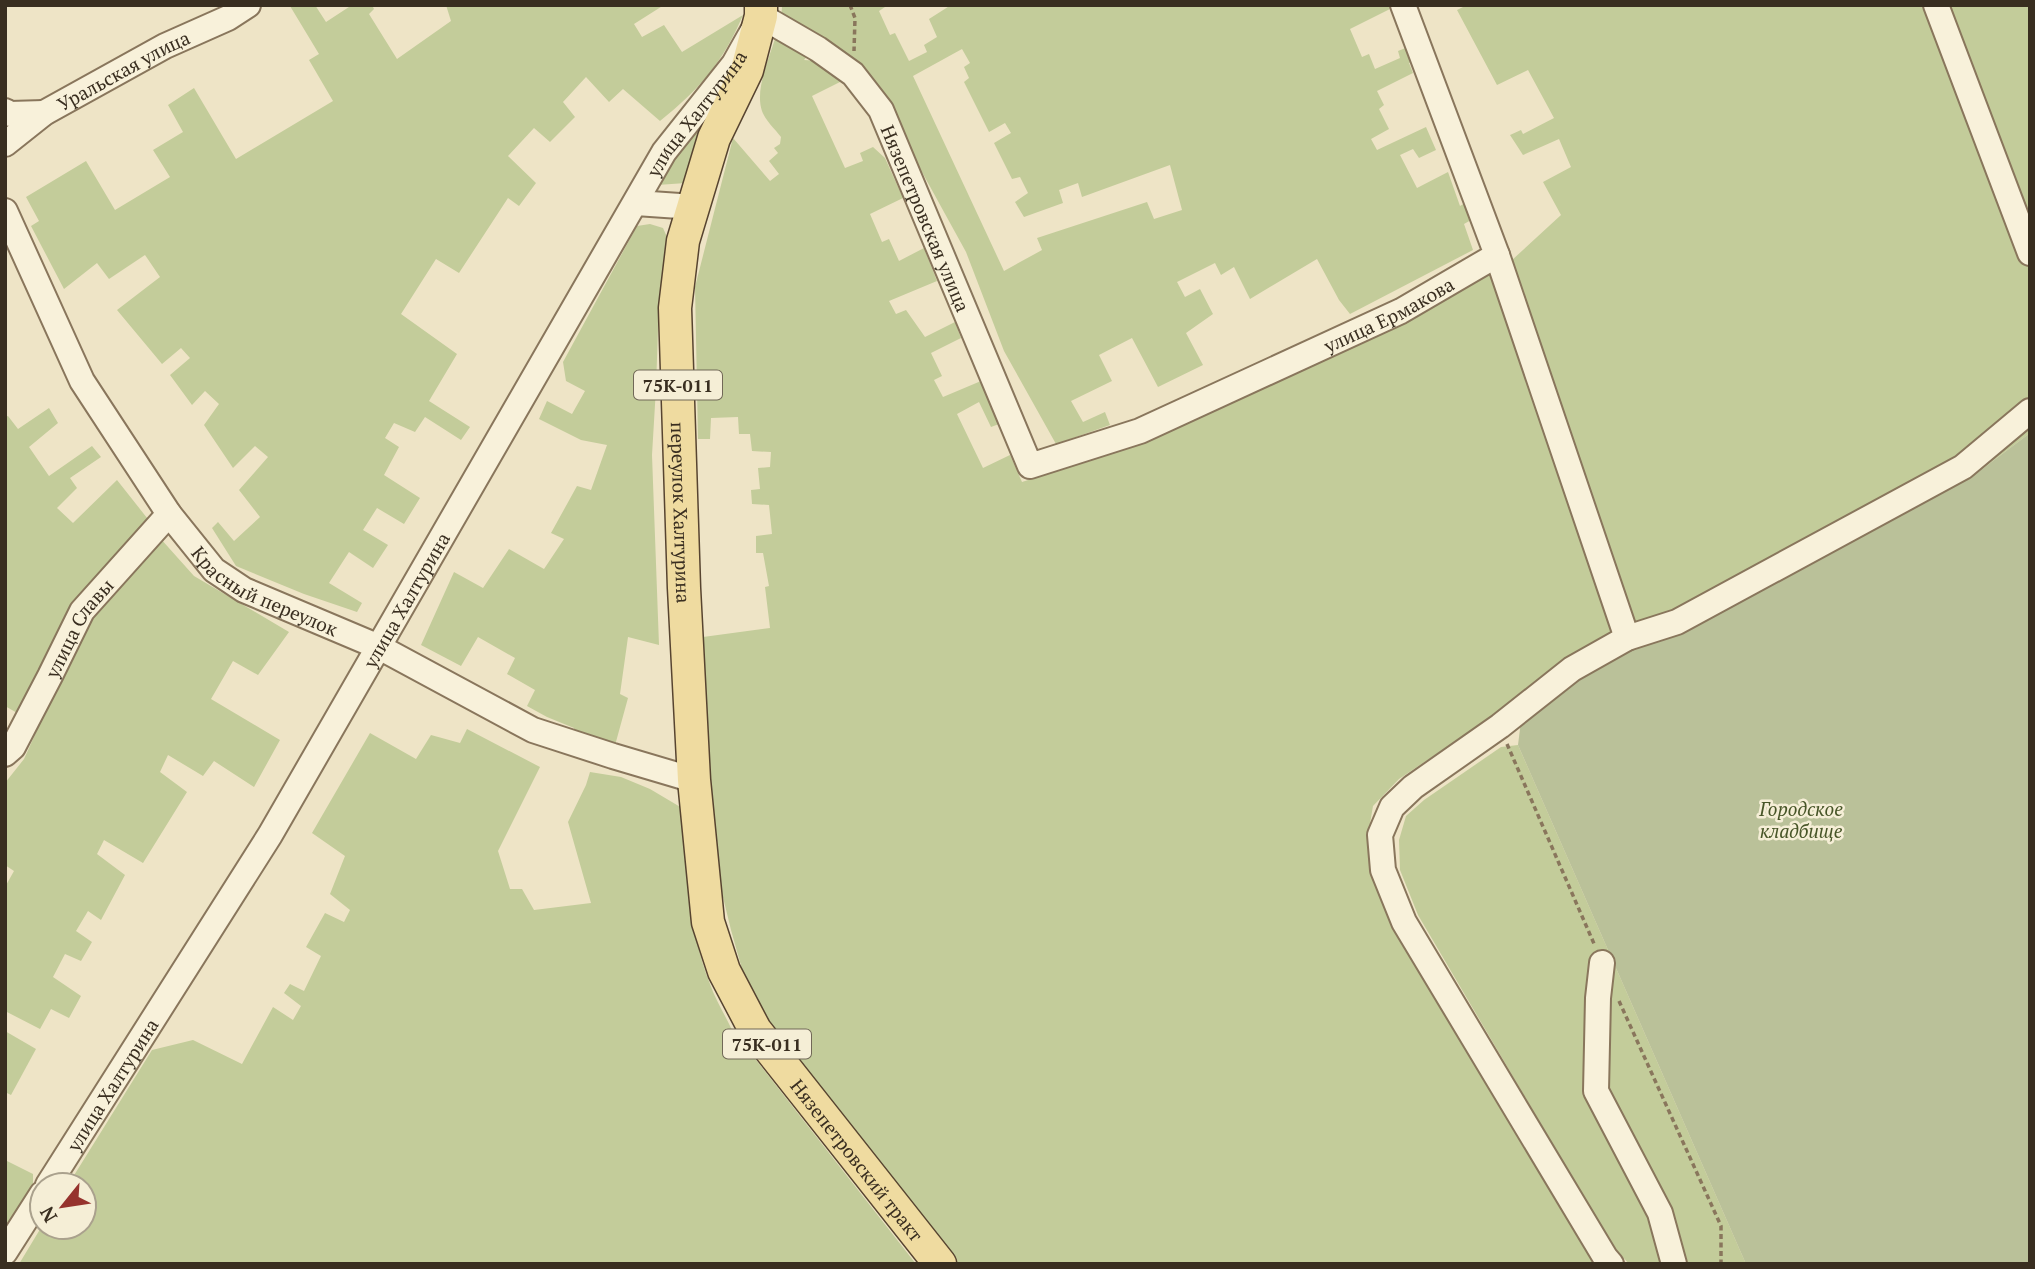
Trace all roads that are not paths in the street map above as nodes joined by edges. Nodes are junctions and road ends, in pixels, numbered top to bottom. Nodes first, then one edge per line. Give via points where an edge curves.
1 (247, 5) edge
2 (1403, 5) edge
3 (761, 11) edge
4 (1939, 11) edge
5 (5, 111) edge
6 (44, 113) junction
7 (5, 144) edge
8 (636, 203) junction
9 (694, 207) junction
10 (5, 211) edge
11 (2030, 253) edge
12 (1497, 256) junction
13 (2030, 411) edge
14 (1030, 466) joint
15 (170, 514) junction
16 (1628, 638) junction
17 (379, 648) junction
18 (5, 754) edge
19 (694, 780) junction
20 (1602, 963) dead end
21 (57, 1171) edge
22 (28, 1217) edge
23 (5, 1252) edge
24 (940, 1264) edge
25 (1611, 1264) edge
26 (1674, 1264) edge

1 - 6 street, Уральская улица
2 - 12 street
3 - 8 street, улица Халтурина via 734,64 664,152
3 - 9 main road, переулок Халтурина / 75К-011 via 747,70 714,138
3 - 14 street, Нязепетровская улица via 853,74 881,110
4 - 11 street
5 - 6 street
6 - 7 street, Уральская улица
8 - 9 street
8 - 17 street, улица Халтурина
9 - 19 main road, переулок Халтурина / 75К-011 via 684,241 675,308
10 - 15 street, Красный переулок via 82,381
12 - 14 street, улица Ермакова via 1401,311 1140,431
12 - 16 street
13 - 16 street via 1962,467 1677,622
15 - 17 street, Красный переулок via 214,570 244,590
15 - 18 street, улица Славы via 82,611 13,747
16 - 25 street via 1572,669 1413,787 1392,807 1380,835 1384,870 1404,922
17 - 19 street, Красный переулок via 533,730
17 - 21 street, улица Халтурина via 270,835
19 - 24 main road, Нязепетровский тракт / 75К-011 via 708,922 724,971 755,1030
20 - 26 street via 1596,1091 1660,1213
22 - 23 street

